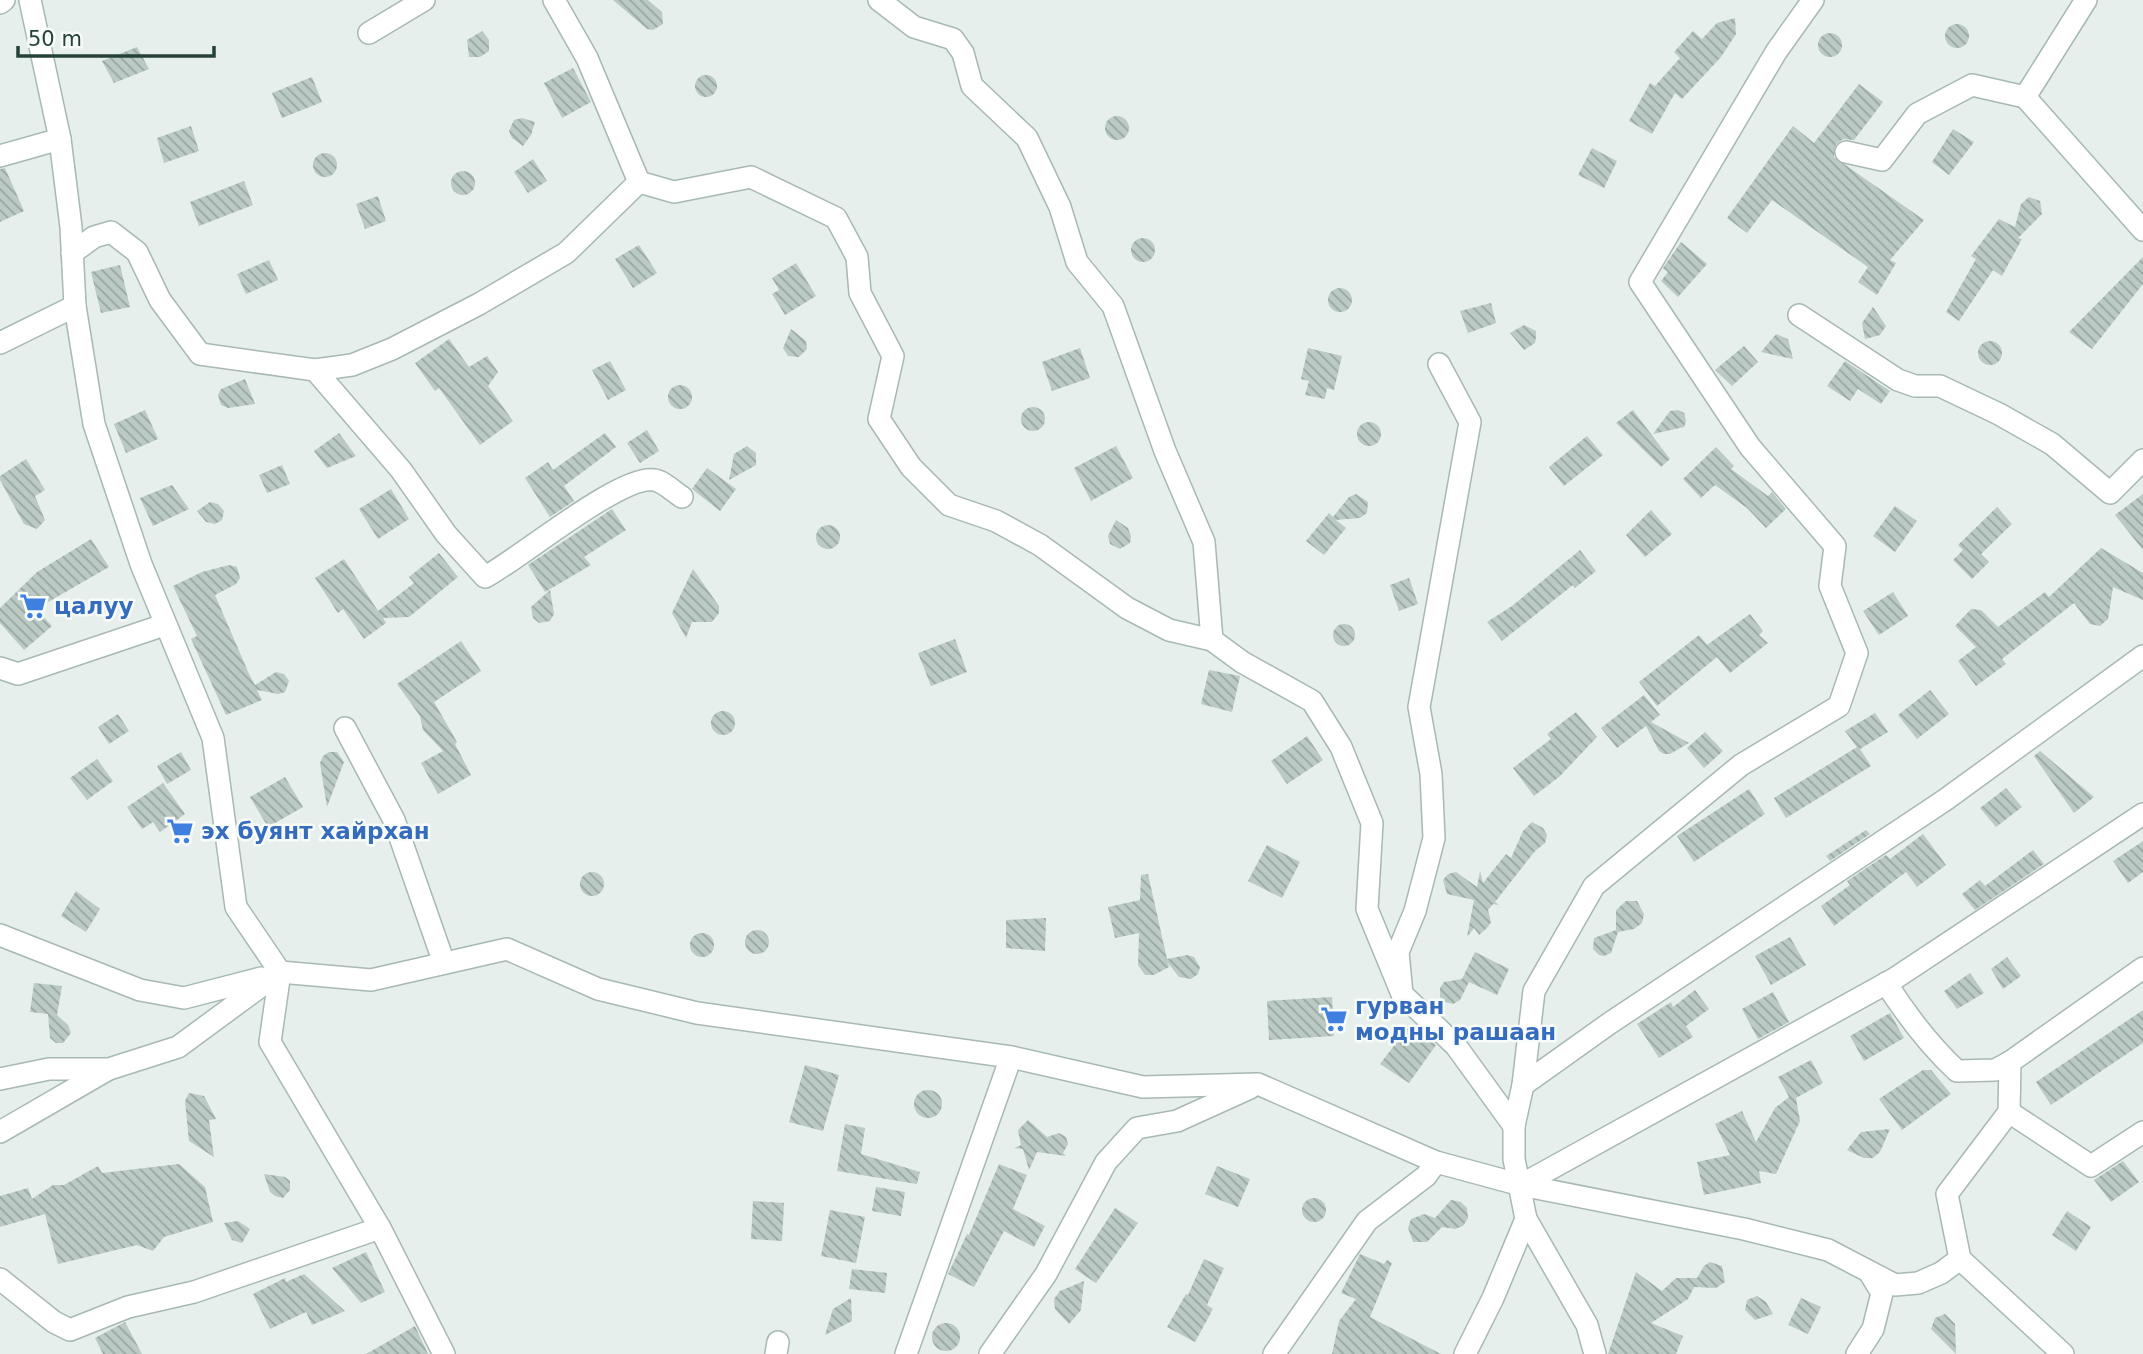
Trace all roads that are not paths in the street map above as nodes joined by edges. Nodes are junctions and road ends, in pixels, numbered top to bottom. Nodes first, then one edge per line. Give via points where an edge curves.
1 (30, 0) edge
2 (424, 0) edge
3 (554, 0) edge
4 (879, 0) edge
5 (1813, 0) edge
6 (2086, 0) edge
7 (369, 33) dead end
8 (2025, 97) junction
9 (61, 139) junction
10 (1846, 152) dead end
11 (0, 156) edge
12 (639, 182) junction
13 (2143, 230) edge
14 (72, 253) junction
15 (75, 306) junction
16 (1799, 315) dead end
17 (0, 343) edge
18 (1439, 364) dead end
19 (315, 370) junction
20 (2143, 460) edge
21 (682, 497) dead end
22 (164, 625) junction
23 (1212, 640) junction
24 (2143, 656) edge
25 (0, 668) edge
26 (345, 728) dead end
27 (2143, 814) edge
28 (0, 935) edge
29 (444, 963) junction
30 (2143, 968) edge
31 (280, 972) junction
32 (1886, 983) junction
33 (1402, 995) junction
34 (1011, 1057) junction
35 (2010, 1062) junction
36 (109, 1069) junction
37 (0, 1079) edge
38 (1258, 1084) junction
39 (1523, 1085) junction
40 (2009, 1112) junction
41 (1514, 1126) junction
42 (0, 1132) edge
43 (2143, 1132) edge
44 (1436, 1163) junction
45 (1521, 1185) junction
46 (1526, 1219) junction
47 (380, 1228) junction
48 (1960, 1259) junction
49 (1871, 1275) junction
50 (0, 1279) edge
51 (443, 1354) edge
52 (906, 1354) edge
53 (990, 1354) edge
54 (1274, 1354) edge
55 (1465, 1354) edge
56 (1595, 1354) edge
57 (1857, 1354) edge
58 (2063, 1354) edge

1 - 9 street
2 - 7 street
3 - 12 street via 587,58
4 - 23 street via 914,27 953,39 964,53 972,86 1027,138 1060,207 1077,262 1113,306 1165,451 1204,542
5 - 39 street via 1776,52 1640,282 1750,447 1835,546 1830,586 1857,653 1839,706 1741,765 1594,886 1534,992
6 - 8 street
8 - 10 street via 1972,85 1917,114 1882,160
8 - 13 street
9 - 11 street
9 - 14 street
12 - 19 street via 566,253 479,304 392,349 352,365
12 - 23 street via 674,192 751,177 836,218 857,257 860,293 893,356 879,419 911,467 949,505 996,521 1040,545 1126,608 1169,630
14 - 15 street
14 - 19 street via 94,237 111,232 137,252 160,300 200,354
15 - 17 street
15 - 22 street via 94,424
16 - 20 street via 1898,380 1915,386 1940,386 2052,444 2110,493
18 - 33 street via 1470,422 1419,707 1431,774 1434,838 1415,911 1398,952
19 - 21 street via 485,577 565,521 635,482 654,480
22 - 25 street via 18,674
22 - 31 street via 213,738 236,907
23 - 33 street via 1312,701 1341,747 1372,823 1367,909
24 - 39 street via 1945,800
26 - 29 street via 394,820
27 - 32 street
28 - 31 street via 140,990 184,998
29 - 31 street via 371,980
29 - 34 street via 507,948 598,989 697,1013
30 - 35 street
31 - 36 street via 178,1047
31 - 47 street via 270,1042
32 - 35 street via 1931,1047 1957,1071 1995,1070
32 - 45 street
33 - 41 street via 1456,1046
34 - 38 street via 1143,1087
34 - 52 street
35 - 40 street
36 - 37 street via 49,1069
36 - 42 street
38 - 44 street
38 - 53 street via 1177,1121 1137,1128 1106,1161 1045,1274
39 - 41 street
40 - 43 street via 2091,1166
40 - 48 street via 1947,1194
41 - 45 street via 1514,1158
44 - 45 street
44 - 54 street via 1426,1176 1367,1221
45 - 46 street
45 - 49 street via 1828,1250
46 - 55 street
46 - 56 street via 1587,1325
47 - 50 street via 194,1292 128,1307 70,1330
47 - 51 street
48 - 49 street via 1918,1283 1895,1285
48 - 58 street
49 - 57 street via 1882,1293 1873,1329

